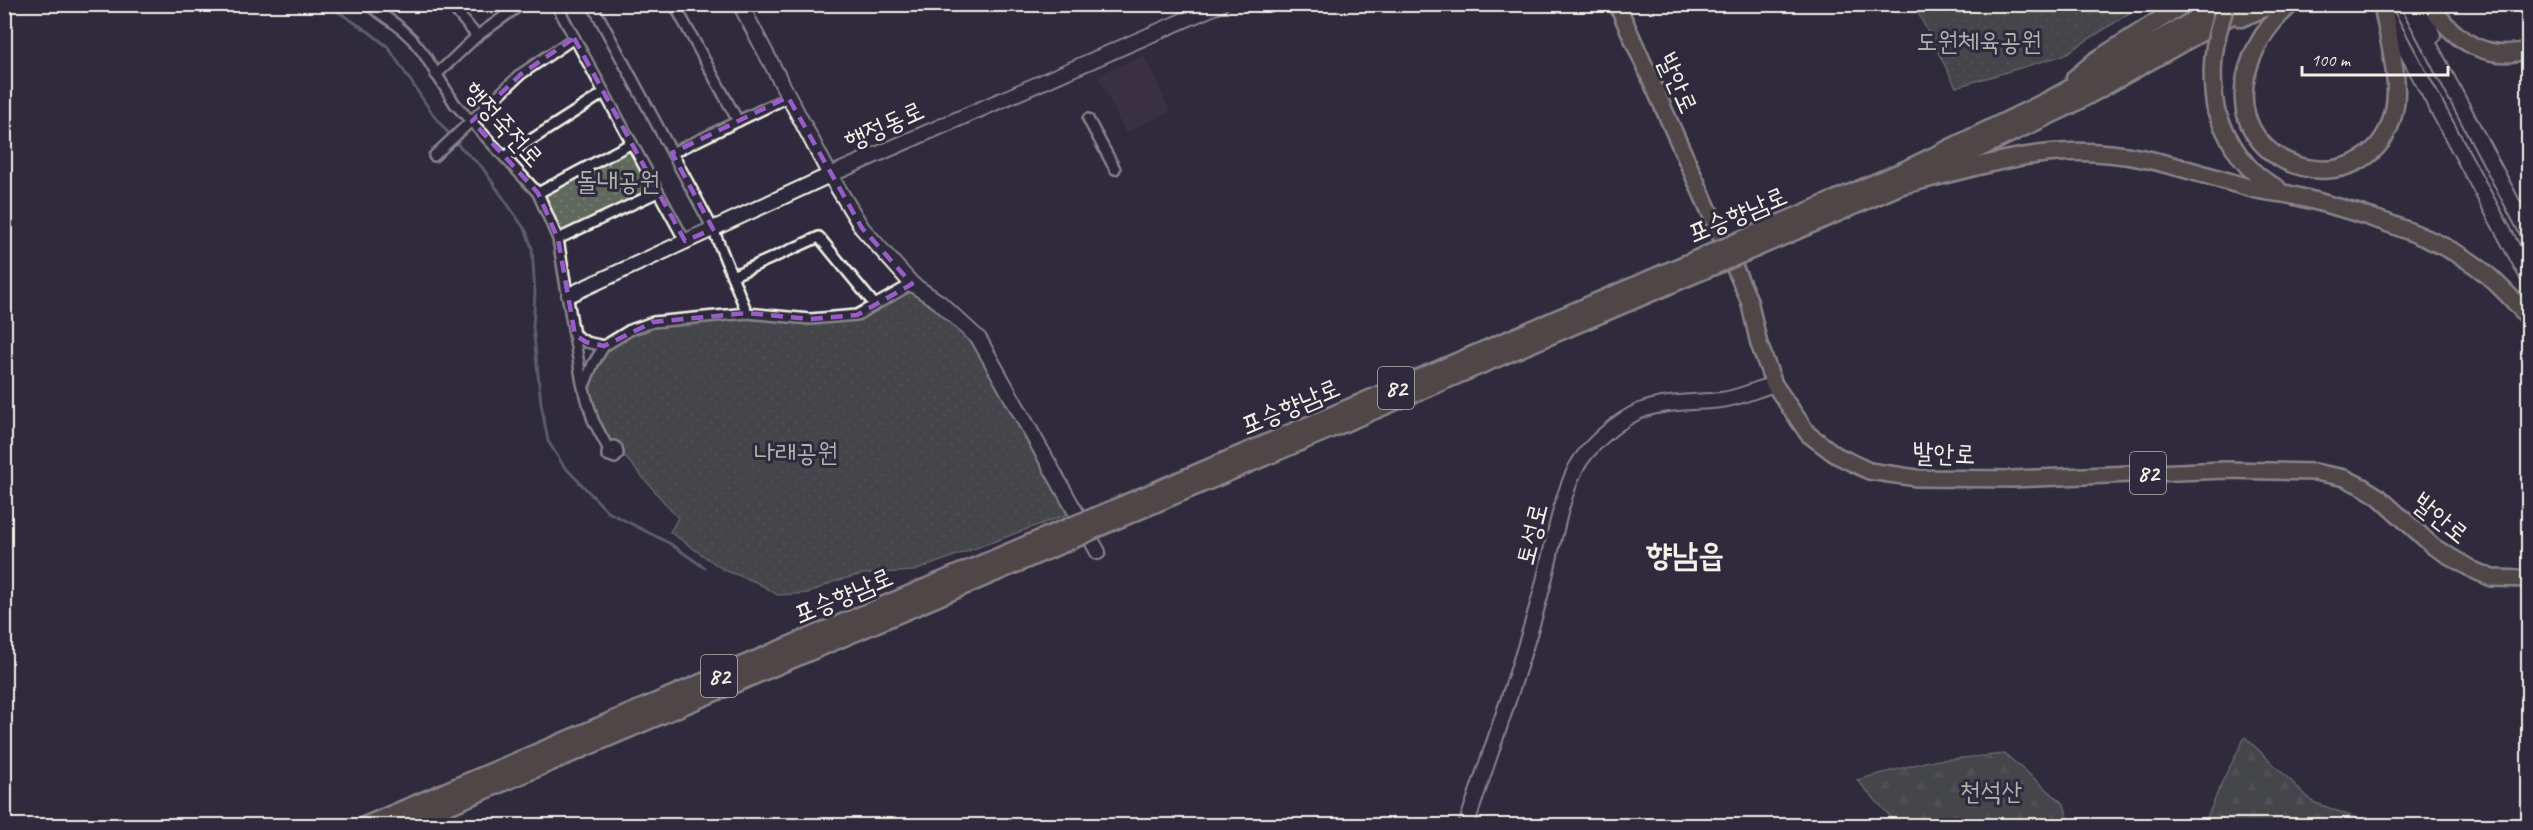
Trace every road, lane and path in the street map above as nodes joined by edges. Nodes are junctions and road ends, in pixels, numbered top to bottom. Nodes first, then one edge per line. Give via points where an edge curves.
1 (367, 4) edge
2 (450, 4) edge
3 (522, 4) edge
4 (556, 4) edge
5 (592, 4) edge
6 (674, 4) edge
7 (740, 4) edge
8 (1221, 4) edge
9 (1617, 4) edge
10 (2184, 4) edge
11 (2224, 4) edge
12 (2252, 4) edge
13 (2274, 4) edge
14 (2291, 4) edge
15 (2408, 4) edge
16 (2421, 4) edge
17 (2430, 4) edge
18 (2382, 6) edge
19 (477, 36) junction
20 (574, 38) junction
21 (2190, 39) junction
22 (2529, 50) edge
23 (436, 75) junction
24 (2452, 88) junction
25 (604, 93) junction
26 (788, 97) junction
27 (2047, 100) junction
28 (1089, 119) dead end
29 (471, 120) junction
30 (738, 121) junction
31 (632, 143) junction
32 (672, 153) junction
33 (435, 156) dead end
34 (506, 156) junction
35 (1115, 169) dead end
36 (830, 175) junction
37 (1902, 185) junction
38 (658, 192) junction
39 (538, 193) junction
40 (2291, 195) junction
41 (713, 229) junction
42 (2529, 233) edge
43 (558, 239) junction
44 (685, 242) junction
45 (1753, 242) junction
46 (732, 276) junction
47 (2529, 277) edge
48 (912, 284) junction
49 (569, 296) junction
50 (874, 304) junction
51 (747, 313) junction
52 (2529, 317) edge
53 (575, 335) junction
54 (604, 346) junction
55 (1774, 384) junction
56 (583, 388) junction
57 (608, 448) dead end
58 (1076, 531) junction
59 (1098, 552) dead end
60 (2528, 579) edge
61 (364, 825) edge
62 (401, 825) edge
63 (1466, 825) edge

1 - 23 street, 행정죽전로 via 412,39
2 - 19 street
3 - 19 street
4 - 20 street
5 - 32 street
6 - 30 street
7 - 26 street
8 - 36 street, 행정동로
9 - 55 main road, 발안로 / 82 via 1749,300
10 - 27 highway via 2095,61
11 - 27 highway, 포승향남로 / 82
11 - 40 highway, bridge via 2213,51 2211,81 2216,111 2239,156 2260,180
12 - 21 highway, 포승향남로 / 82
13 - 21 highway
14 - 18 highway via 2257,44 2245,80 2245,111 2253,132 2270,151 2295,165 2317,169 2337,169 2356,163 2378,145 2387,130 2396,94
15 - 24 street
16 - 24 street
17 - 22 highway via 2448,28 2477,49 2506,54
18 - 47 street
19 - 23 street
20 - 25 street
20 - 29 street via 521,74
21 - 37 highway, 포승향남로 / 82 via 2069,106
23 - 29 street, 행정죽전로
24 - 42 street
25 - 31 street
25 - 34 street
26 - 30 street
26 - 36 street
27 - 45 highway, 포승향남로 / 82
28 - 35 street
29 - 33 street
29 - 34 street, 행정죽전로
30 - 32 street
31 - 38 street
31 - 39 street
32 - 41 street
34 - 39 street, 행정죽전로
36 - 41 street, 행정동로
36 - 48 street via 862,228
37 - 40 highway via 2035,154 2102,152 2148,158 2253,189
37 - 45 highway, 포승향남로 / 82
38 - 43 street
38 - 44 street
39 - 43 street, 행정죽전로
40 - 52 highway via 2397,226 2436,243 2470,262
41 - 44 street, 행정동로
41 - 46 street
43 - 49 street, 행정죽전로
44 - 49 street, 행정동로
45 - 58 highway, 포승향남로 / 82, bridge
46 - 50 street via 819,237
46 - 51 street
48 - 50 street
48 - 59 street via 939,302 979,339
49 - 53 street, 행정죽전로
50 - 51 street via 857,315 835,318
51 - 54 street via 653,322
53 - 54 street
53 - 56 street, 행정죽전로
54 - 56 street
55 - 60 main road, 발안로 / 82 via 1808,434 1836,455 1869,471 1917,478 2012,479 2225,470 2315,472 2345,478 2379,497 2454,561 2492,578
55 - 63 street, 토성로 via 1724,400 1639,411 1590,447 1576,466 1566,490 1520,669
56 - 57 street, 행정죽전로 via 593,420
58 - 61 highway, 포승향남로 / 82
58 - 62 highway, 포승향남로 / 82

